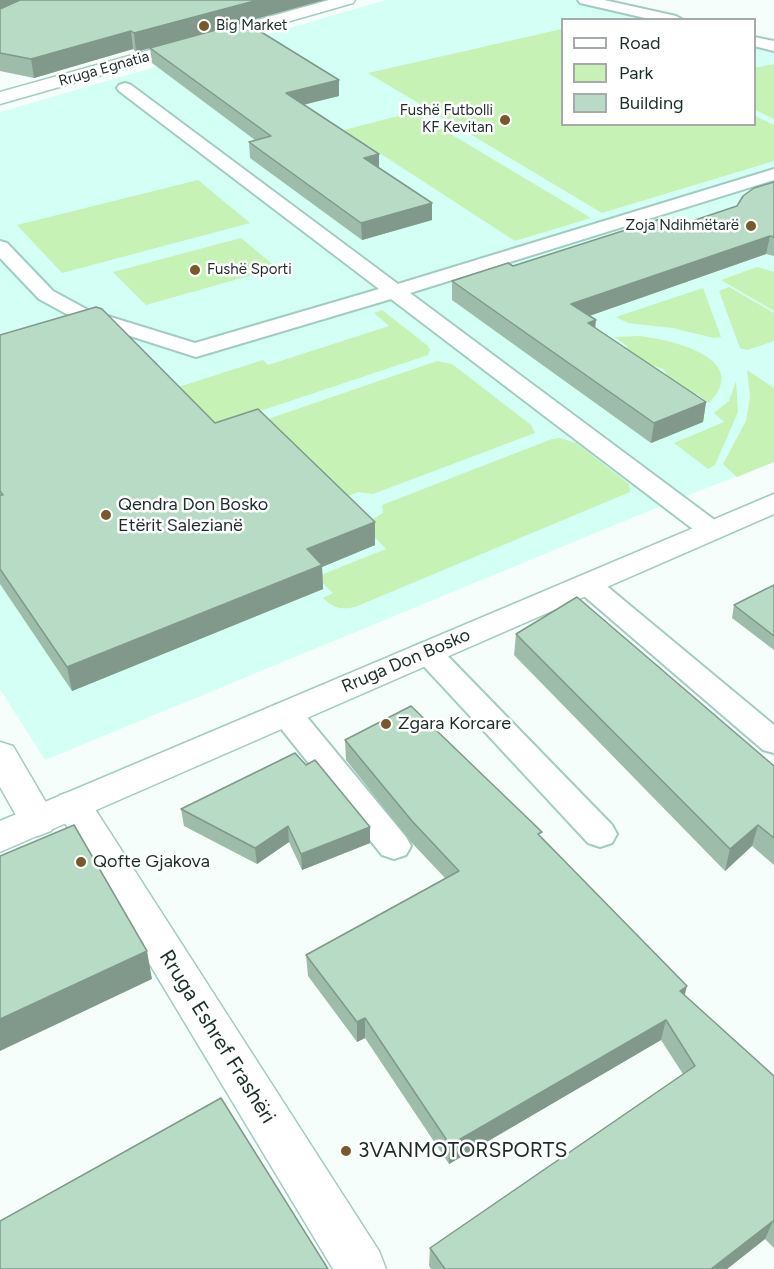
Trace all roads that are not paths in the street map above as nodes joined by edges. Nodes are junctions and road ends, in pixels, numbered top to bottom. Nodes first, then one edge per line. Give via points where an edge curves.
1 (347, 0) edge
2 (585, 0) edge
3 (667, 18) edge
4 (756, 41) edge
5 (774, 46) edge
6 (125, 88) dead end
7 (0, 98) edge
8 (774, 174) edge
9 (0, 247) edge
10 (395, 291) junction
11 (774, 502) edge
12 (711, 530) junction
13 (587, 584) junction
14 (427, 652) junction
15 (286, 713) junction
16 (774, 742) edge
17 (0, 756) edge
18 (56, 813) junction
19 (600, 834) dead end
20 (0, 837) edge
21 (394, 846) dead end
22 (362, 1269) edge

1 - 7 street, Rruga Egnatia
2 - 3 lane
4 - 5 lane
6 - 10 lane
8 - 10 lane
9 - 10 lane via 46,295 81,314 189,349 204,348
10 - 12 lane
11 - 12 street, Rruga Don Bosko
12 - 13 street, Rruga Don Bosko
13 - 14 street, Rruga Don Bosko
13 - 16 lane
14 - 15 street, Rruga Don Bosko
14 - 19 lane
15 - 18 street, Rruga Don Bosko
15 - 21 lane
17 - 18 street
18 - 20 street, Rruga Don Bosko
18 - 22 street, Rruga Eshref Frashëri

